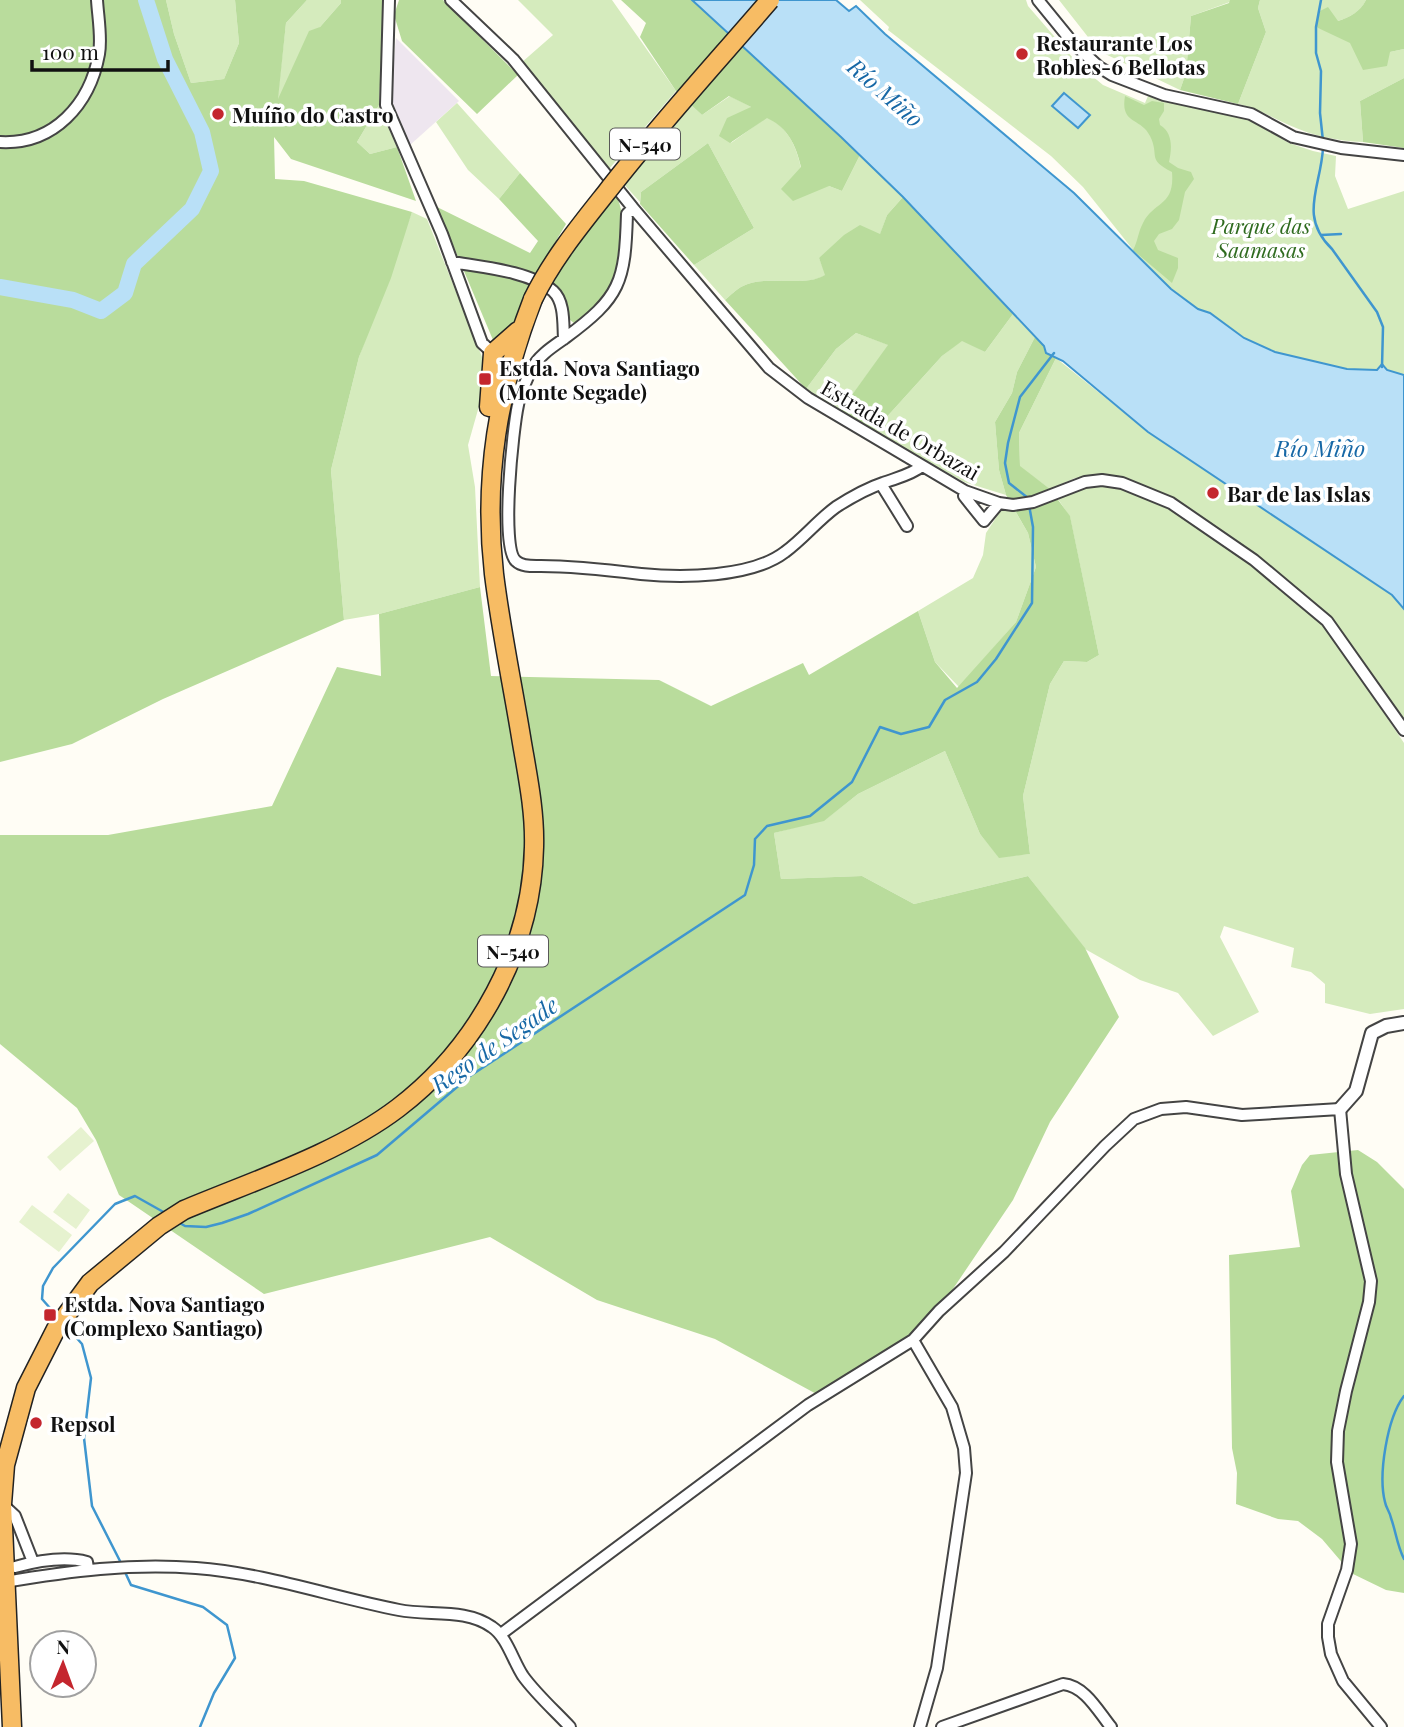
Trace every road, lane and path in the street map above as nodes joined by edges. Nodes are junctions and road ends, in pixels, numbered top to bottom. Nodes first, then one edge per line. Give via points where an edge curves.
1 (97, 0) edge
2 (389, 0) edge
3 (451, 0) edge
4 (770, 0) edge
5 (1038, 0) edge
6 (0, 142) edge
7 (1404, 155) edge
8 (633, 208) junction
9 (452, 262) junction
10 (522, 326) junction
11 (564, 338) junction
12 (493, 353) junction
13 (509, 402) junction
14 (922, 466) junction
15 (490, 479) junction
16 (881, 484) junction
17 (965, 491) junction
18 (999, 503) junction
19 (500, 522) junction
20 (906, 526) dead end
21 (1404, 730) edge
22 (1404, 1023) edge
23 (1340, 1109) junction
24 (913, 1340) junction
25 (2, 1504) junction
26 (1, 1529) edge
27 (33, 1562) junction
28 (88, 1569) junction
29 (6, 1587) edge
30 (501, 1634) junction
31 (12, 1727) edge
32 (570, 1727) edge
33 (920, 1727) edge
34 (942, 1727) edge
35 (1111, 1727) edge
36 (1381, 1727) edge

1 - 6 street via 100,52 90,85 70,116 46,134
2 - 9 street via 386,105
3 - 8 street, Estrada de Orbazai via 513,59
4 - 10 highway, N-540, bridge via 624,169 567,243 543,278
5 - 7 street via 1083,61 1112,75 1149,90 1251,114 1293,138
8 - 11 street via 626,214 624,266 616,288 603,308
8 - 14 street, Estrada de Orbazai via 769,368 808,398
9 - 11 street via 527,277 554,292 562,310
9 - 12 street via 482,343
10 - 12 highway
10 - 13 highway, N-540
11 - 13 street via 532,368
12 - 15 highway via 484,441
13 - 15 highway, N-540
13 - 19 street via 512,453
14 - 16 street
14 - 17 street, Estrada de Orbazai
15 - 19 highway, N-540
16 - 19 street via 836,507 783,554 763,564 688,578 577,566 528,566 510,553
16 - 20 street
17 - 18 street, Estrada de Orbazai
17 - 18 street via 964,496 984,521
18 - 21 street, Estrada de Orbazai via 1032,502 1102,480 1171,503 1214,530 1327,621
19 - 25 highway, N-540 via 494,574 532,800 534,848 521,932 487,1009 433,1077 398,1108 354,1137 184,1210 90,1283 44,1348 26,1388 5,1465
22 - 23 street via 1371,1033 1356,1091
23 - 24 street via 1242,1115 1186,1107 1161,1109 1134,1119
23 - 36 street via 1346,1174 1371,1281 1338,1431 1337,1462 1351,1544 1328,1637 1343,1681
24 - 30 street via 808,1405
24 - 33 street via 952,1407 966,1473 937,1668
25 - 26 highway, N-540
25 - 27 street via 15,1517
26 - 29 highway, N-540
27 - 28 street via 75,1559 87,1562
27 - 29 street
28 - 29 street
28 - 30 street via 198,1568 402,1611 474,1617
29 - 31 highway, N-540
30 - 32 street via 524,1677
34 - 35 street via 1063,1684 1084,1693

